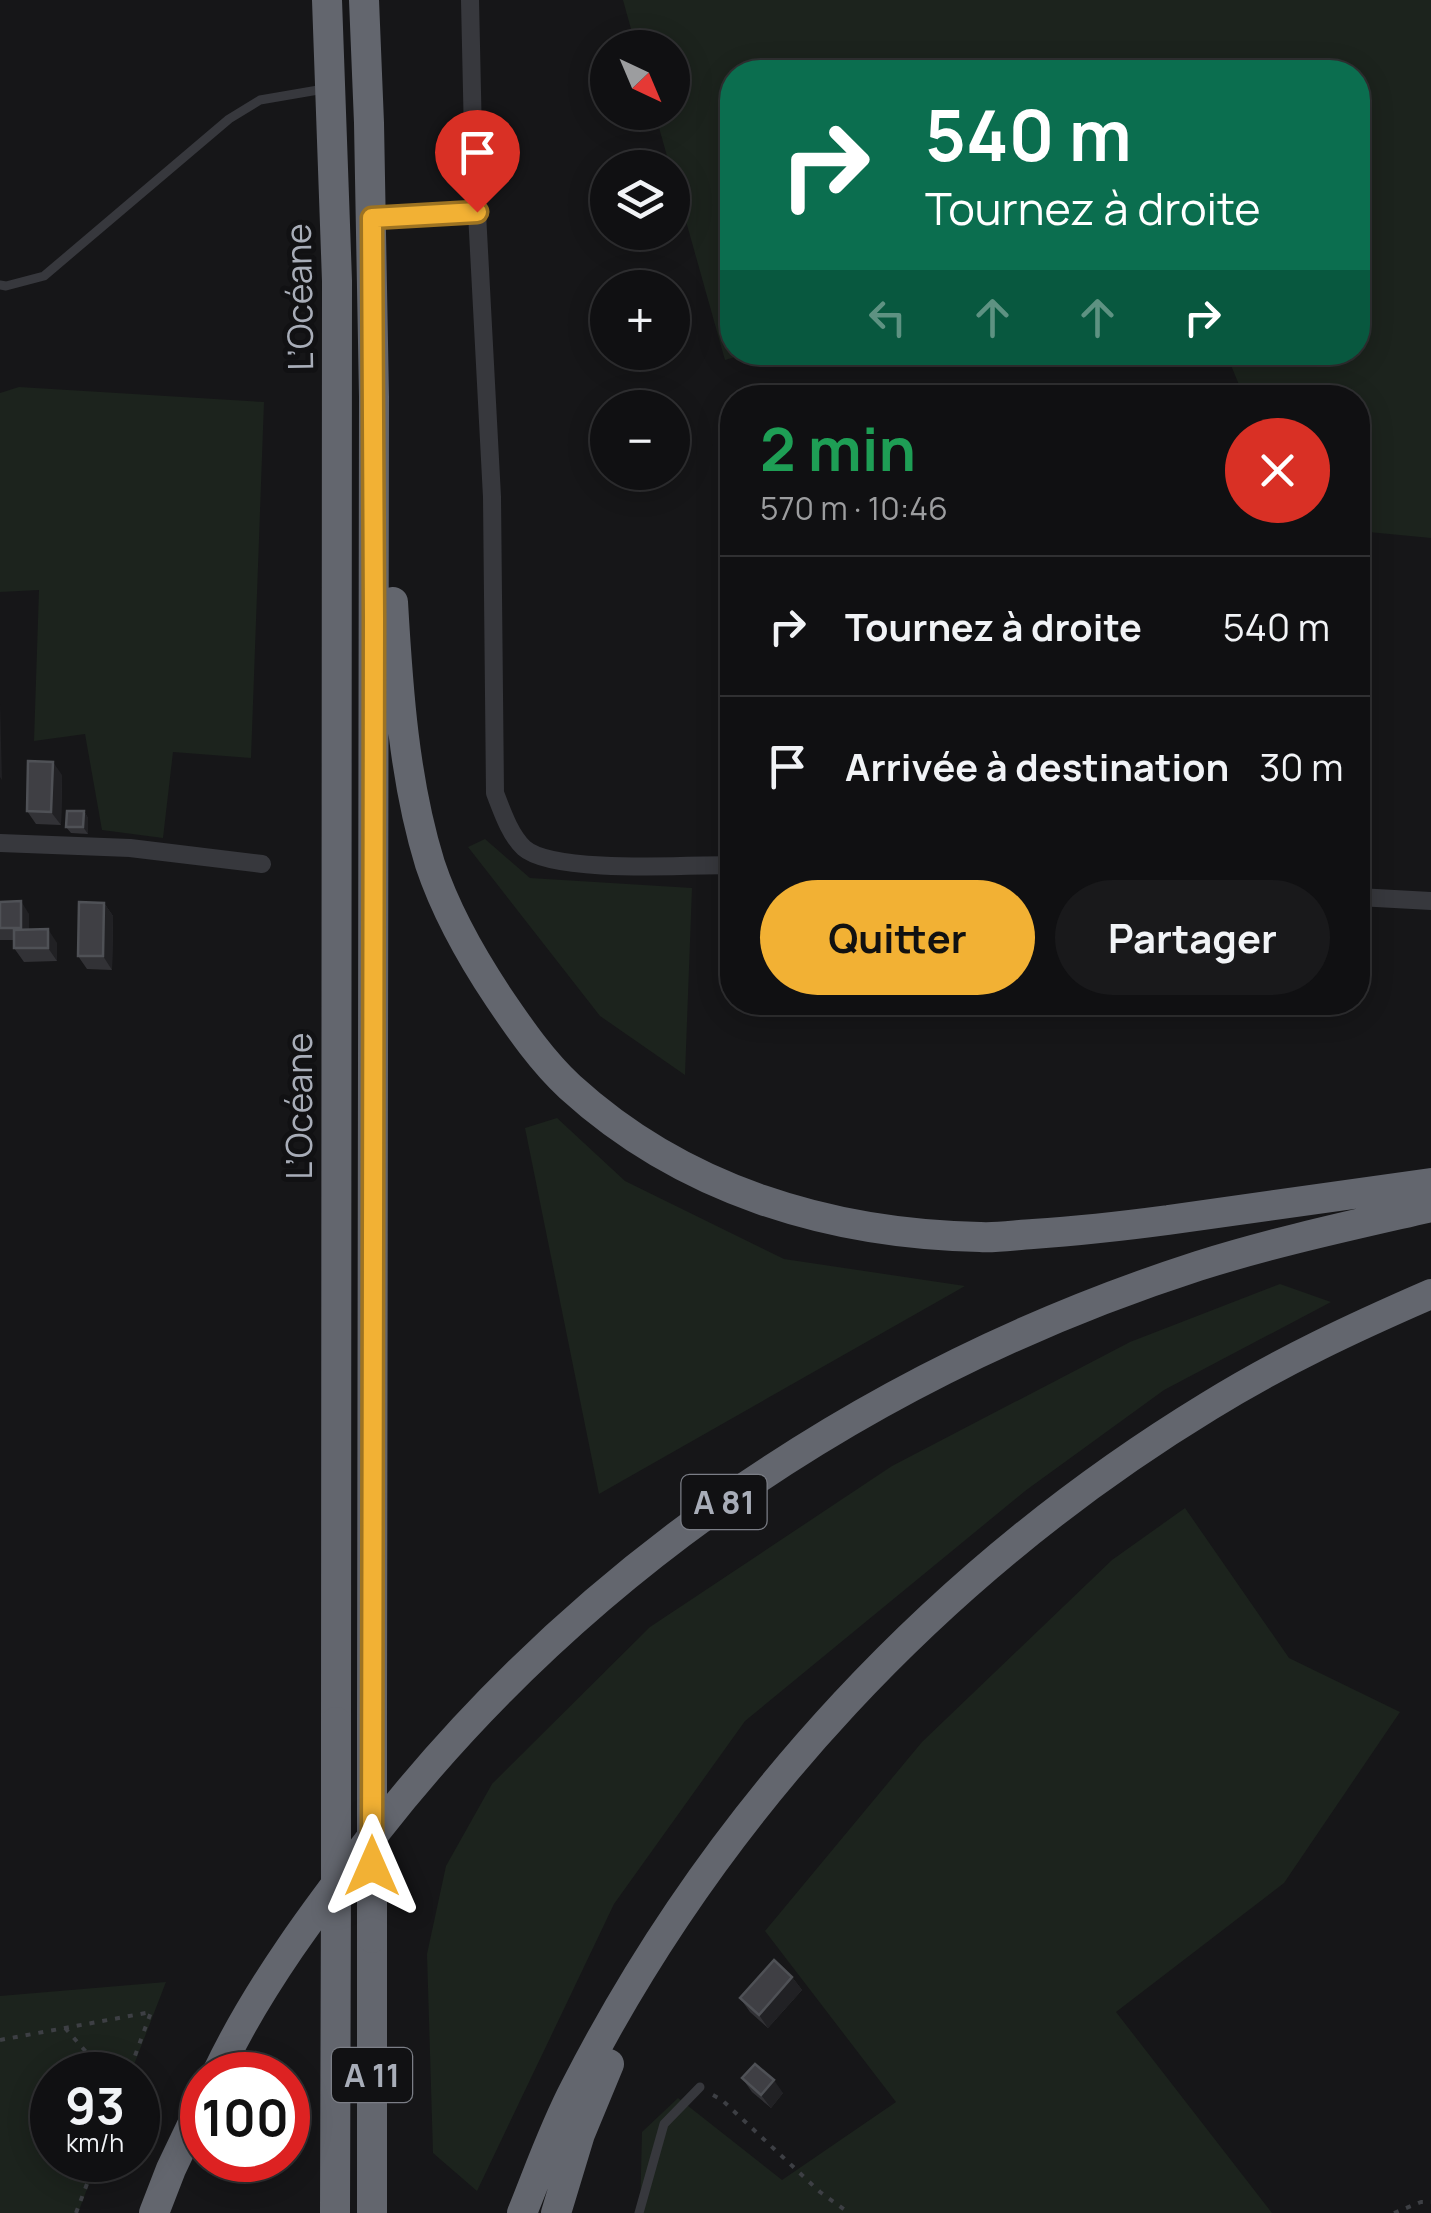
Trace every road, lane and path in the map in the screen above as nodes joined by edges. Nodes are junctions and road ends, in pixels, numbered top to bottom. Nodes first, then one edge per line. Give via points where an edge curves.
1 (327, 0) edge
2 (364, 0) edge
3 (470, 0) edge
4 (332, 88) junction
5 (477, 212) junction
6 (372, 218) junction
7 (0, 285) edge
8 (374, 540) junction
9 (0, 844) edge
10 (262, 864) dead end
11 (720, 864) edge
12 (1370, 898) edge
13 (1431, 901) edge
14 (1431, 1183) edge
15 (1431, 1208) edge
16 (1431, 1294) edge
17 (694, 1892) junction
18 (66, 2028) junction
19 (0, 2040) edge
20 (86, 2052) edge
21 (137, 2052) edge
22 (227, 2052) edge
23 (700, 2087) joint
24 (180, 2152) edge
25 (336, 2156) junction
26 (88, 2182) edge
27 (1431, 2202) edge
28 (76, 2213) edge
29 (154, 2213) edge
30 (317, 2213) edge
31 (336, 2213) edge
32 (372, 2213) edge
33 (522, 2213) edge
34 (556, 2213) edge
35 (639, 2213) edge
36 (849, 2213) edge
37 (1394, 2213) edge

1 - 4 highway, L’Océane / A 11
2 - 6 highway, L’Océane / A 11
3 - 5 street
4 - 7 lane via 260,100 44,276
4 - 25 highway, L’Océane / A 11, bridge
5 - 6 lane
5 - 11 street via 492,497 495,793 525,849 554,862
6 - 8 highway, L’Océane / A 11
8 - 14 highway via 392,592 399,702 414,792 446,907 524,1034 569,1086 673,1163 804,1214 885,1231 982,1238 1105,1228
8 - 32 highway, L’Océane / A 11, bridge
9 - 10 street via 130,848
12 - 13 street
15 - 22 highway, A 81 via 1198,1266 1074,1311 898,1392 674,1536 501,1690 407,1793 314,1912
16 - 17 highway via 1318,1345 1210,1405 1022,1537 935,1611 838,1709
17 - 33 highway via 618,2007
17 - 34 highway via 677,1948 593,2098
18 - 19 path
18 - 20 path
18 - 21 path via 152,2012
23 - 35 lane via 664,2124
23 - 36 path
24 - 29 highway
25 - 30 highway
25 - 31 highway, L’Océane / A 11
26 - 28 path
27 - 37 path

